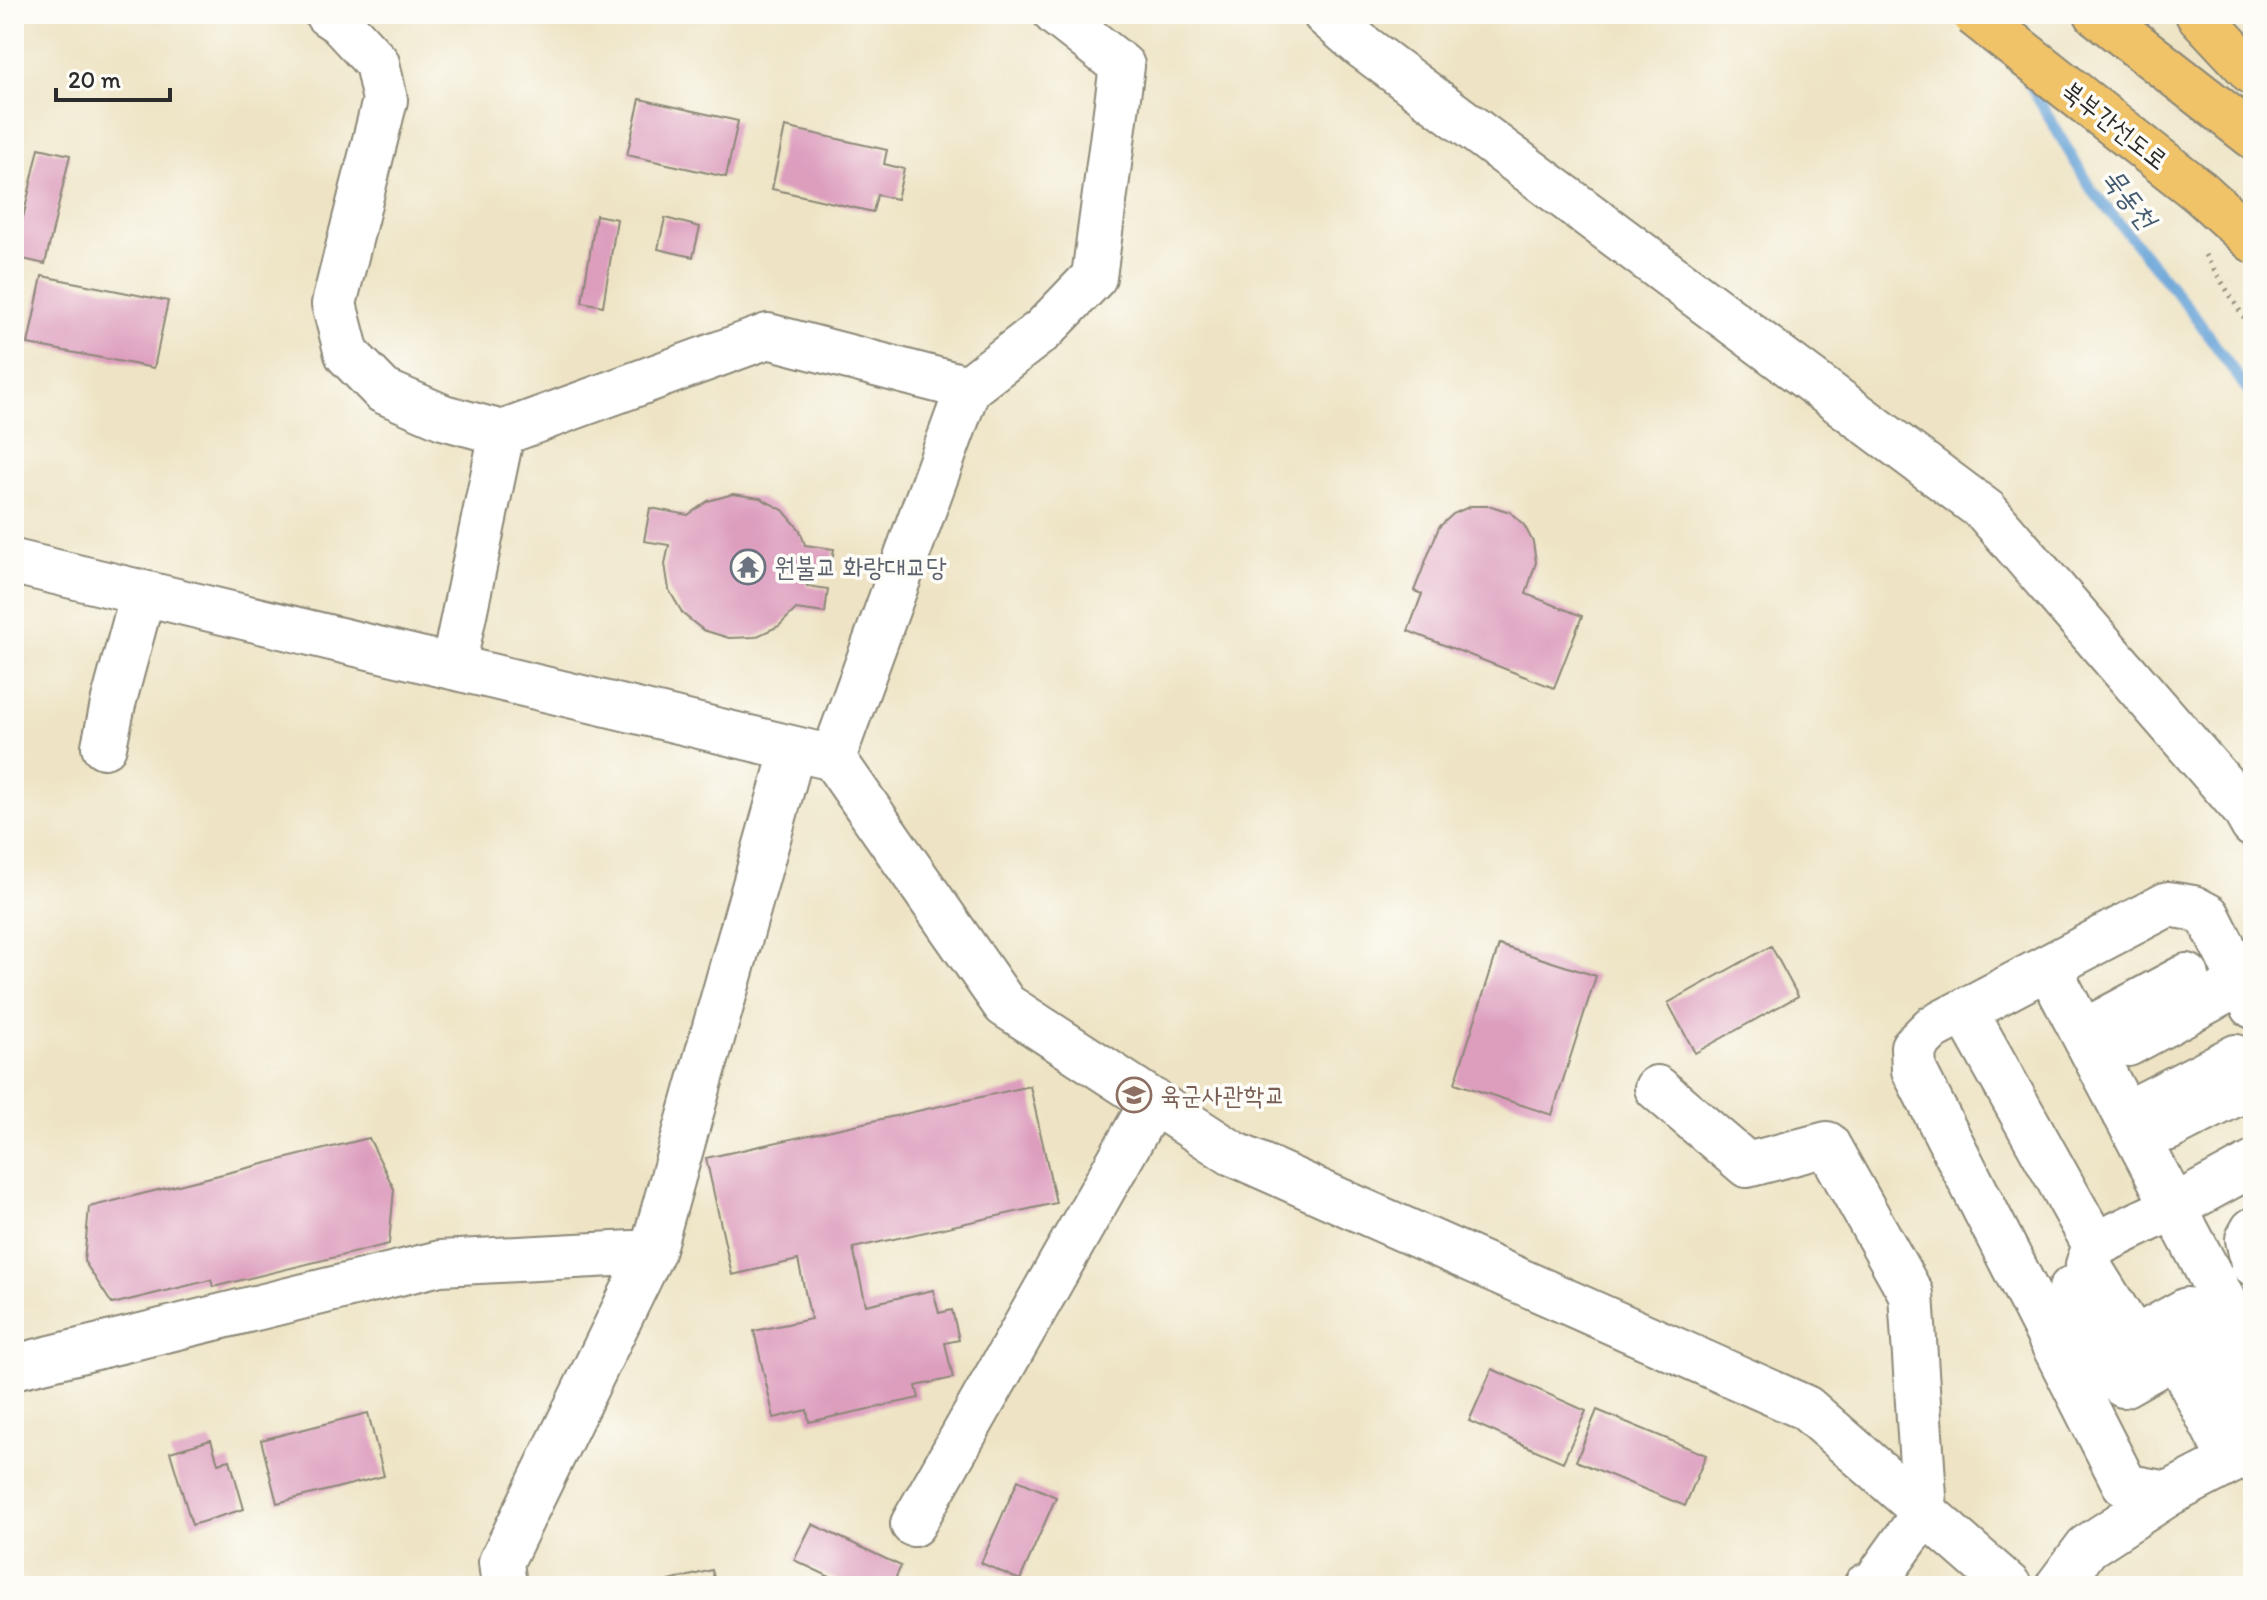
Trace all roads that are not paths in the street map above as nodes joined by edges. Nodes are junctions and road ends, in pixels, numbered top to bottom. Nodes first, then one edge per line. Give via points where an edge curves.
1 (327, 14) edge
2 (1056, 14) edge
3 (1325, 14) edge
4 (1974, 14) edge
5 (2198, 14) edge
6 (2108, 22) edge
7 (2253, 73) edge
8 (2253, 136) edge
9 (2253, 240) edge
10 (968, 388) junction
11 (502, 433) junction
12 (14, 562) edge
13 (143, 593) junction
14 (453, 667) junction
15 (104, 746) dead end
16 (813, 753) junction
17 (2253, 825) edge
18 (2048, 967) junction
19 (2168, 976) dead end
20 (2247, 994) edge
21 (1965, 1011) junction
22 (2083, 1032) junction
23 (2202, 1080) edge
24 (1657, 1088) dead end
25 (1153, 1101) junction
26 (2125, 1114) junction
27 (2167, 1129) dead end
28 (2174, 1207) junction
29 (2253, 1230) edge
30 (652, 1252) junction
31 (2092, 1255) junction
32 (2253, 1263) edge
33 (2252, 1352) edge
34 (14, 1367) edge
35 (2253, 1423) edge
36 (2242, 1456) edge
37 (2168, 1494) junction
38 (1925, 1512) junction
39 (913, 1524) dead end
40 (504, 1586) edge
41 (1866, 1586) edge
42 (2009, 1586) edge
43 (2058, 1586) edge

1 - 11 street via 377,63 385,100 334,304 347,354 383,391 443,417
2 - 10 street via 1122,66 1094,277 1043,330
3 - 17 street via 1986,511
4 - 9 highway, 북부간선도로, bridge
5 - 7 highway
6 - 8 highway
10 - 11 street via 768,336
10 - 16 street
11 - 14 street
12 - 13 street
13 - 14 street
13 - 15 street
14 - 16 street
16 - 25 street via 1005,1005
16 - 30 street
18 - 20 street via 2168,904 2208,916
18 - 21 street
18 - 22 street
19 - 22 street
20 - 23 street
21 - 31 street
21 - 37 street via 1932,1028 1913,1047 1914,1070 2124,1483
22 - 26 street
23 - 26 street
23 - 27 street
23 - 28 street
24 - 38 street via 1747,1165 1827,1144 1911,1294
25 - 38 street via 1232,1153 1806,1408
25 - 39 street
26 - 28 street
28 - 31 street
28 - 33 street
29 - 32 street via 2248,1239
30 - 34 street via 440,1263
30 - 40 street via 501,1562
31 - 35 street via 2134,1339 2187,1310
31 - 36 street via 2067,1281 2123,1385 2176,1355
36 - 37 street
37 - 43 street via 2087,1547
38 - 41 street via 1873,1585
38 - 42 street

